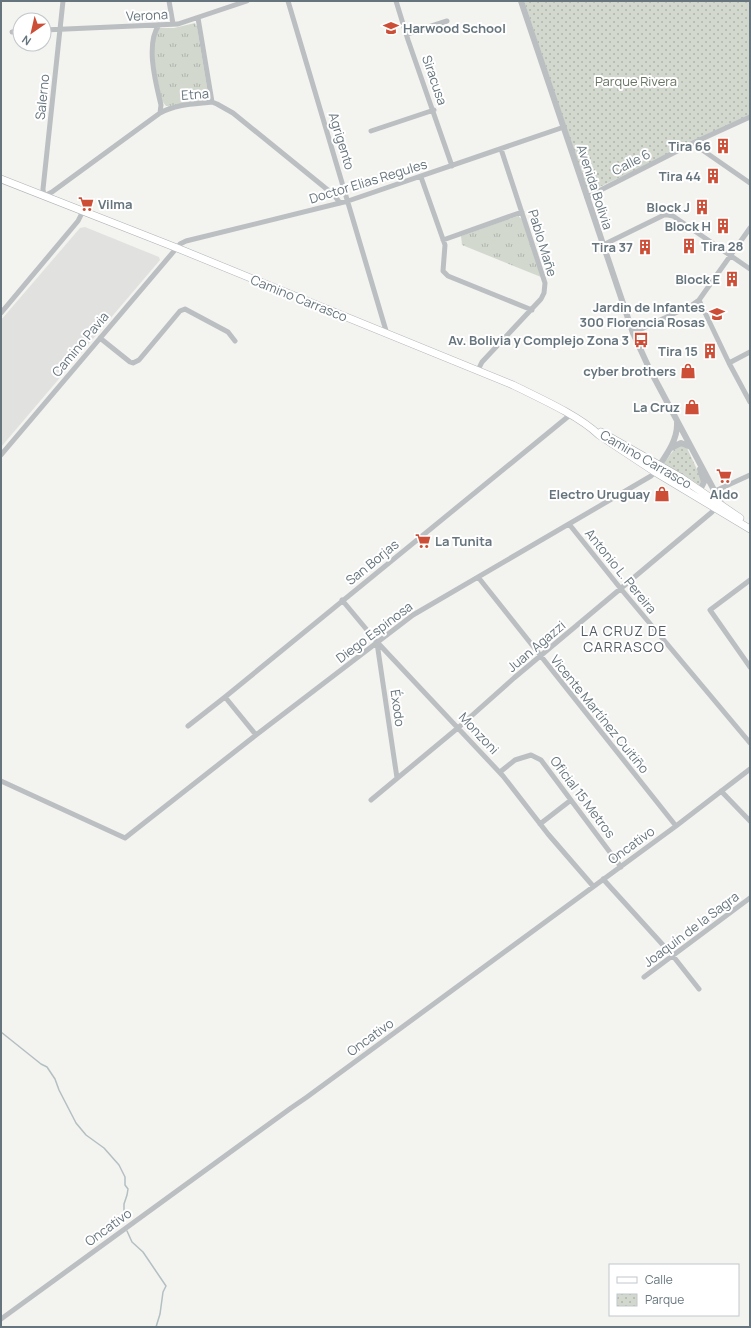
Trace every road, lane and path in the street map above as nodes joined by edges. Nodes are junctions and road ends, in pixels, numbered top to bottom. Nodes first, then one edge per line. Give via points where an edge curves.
1 (64, 1) edge
2 (169, 1) edge
3 (247, 1) edge
4 (288, 1) edge
5 (396, 1) edge
6 (520, 1) edge
7 (198, 18) junction
8 (447, 21) dead end
9 (173, 24) junction
10 (159, 25) junction
11 (61, 29) junction
12 (52, 30) edge
13 (407, 34) junction
14 (212, 102) junction
15 (434, 110) junction
16 (160, 113) junction
17 (750, 117) edge
18 (564, 128) junction
19 (371, 132) dead end
20 (698, 146) dead end
21 (501, 149) junction
22 (452, 166) junction
23 (421, 177) junction
24 (1, 179) edge
25 (750, 183) edge
26 (44, 196) junction
27 (587, 197) junction
28 (348, 201) junction
29 (340, 203) junction
30 (83, 211) junction
31 (522, 212) junction
32 (750, 228) edge
33 (443, 240) junction
34 (603, 245) junction
35 (176, 248) junction
36 (731, 256) junction
37 (750, 269) edge
38 (700, 300) junction
39 (532, 310) junction
40 (1, 313) edge
41 (633, 333) junction
42 (387, 334) junction
43 (100, 338) junction
44 (235, 341) dead end
45 (750, 352) edge
46 (729, 363) junction
47 (478, 370) junction
48 (750, 402) edge
49 (570, 415) junction
50 (676, 420) junction
51 (692, 448) junction
52 (669, 449) junction
53 (1, 455) edge
54 (700, 464) junction
55 (657, 469) junction
56 (750, 475) edge
57 (675, 484) junction
58 (700, 490) junction
59 (715, 491) junction
60 (719, 507) junction
61 (569, 524) junction
62 (750, 525) edge
63 (750, 529) edge
64 (478, 577) junction
65 (750, 580) edge
66 (621, 589) junction
67 (342, 600) junction
68 (377, 642) junction
69 (541, 657) junction
70 (750, 667) edge
71 (225, 697) junction
72 (188, 726) dead end
73 (459, 727) junction
74 (256, 735) junction
75 (750, 743) edge
76 (750, 769) edge
77 (500, 772) junction
78 (397, 778) junction
79 (1, 781) edge
80 (721, 791) junction
81 (371, 800) dead end
82 (571, 800) junction
83 (750, 821) edge
84 (540, 824) junction
85 (676, 826) junction
86 (621, 866) junction
87 (603, 879) junction
88 (594, 886) junction
89 (750, 898) edge
90 (672, 956) junction
91 (644, 977) dead end
92 (699, 989) dead end
93 (1, 1319) edge

1 - 11 street, Salerno
2 - 9 street
3 - 7 street, Verona
4 - 28 street, Agrigento
5 - 13 street, Siracusa
6 - 18 street, Avenida Bolivia
7 - 9 street, Verona
7 - 14 street
8 - 13 street
9 - 10 street, Verona
10 - 11 street, Verona
10 - 16 street via 154,35 152,54 161,105
11 - 12 street, Verona
11 - 26 street, Salerno
13 - 15 street, Siracusa
14 - 16 street, Etna via 177,106
14 - 29 street, Etna via 233,113 334,195
15 - 19 street
15 - 22 street, Siracusa
16 - 26 street, Etna
17 - 27 street, Calle 6
18 - 21 street, Doctor Elias Regules
18 - 27 street, Avenida Bolivia
20 - 25 street
21 - 22 street, Doctor Elias Regules
21 - 31 street, Pablo Mañe
22 - 23 street, Doctor Elias Regules
23 - 28 street, Doctor Elias Regules
23 - 33 street
24 - 26 main road, Camino Carrasco
26 - 30 main road, Camino Carrasco
27 - 34 street, Avenida Bolivia
28 - 29 street, Doctor Elias Regules
28 - 42 street, Agrigento
29 - 35 street, Doctor Elias Regules via 186,240
30 - 35 main road, Camino Carrasco
30 - 40 street via 78,221
31 - 33 street
31 - 39 street, Pablo Mañe via 545,282 544,293
32 - 36 street
33 - 39 street via 443,268 446,274
34 - 36 street via 667,215 673,216
34 - 41 street, Avenida Bolivia
35 - 42 main road, Camino Carrasco
35 - 43 street, Camino Pavia
36 - 37 street
36 - 38 street
38 - 41 street
38 - 46 street
39 - 47 street, Pablo Mañe via 482,362
41 - 50 street, Avenida Bolivia
42 - 47 main road, Camino Carrasco
43 - 44 street via 133,363 139,360 180,311 185,309 228,332
43 - 53 street, Camino Pavia
45 - 46 street
46 - 48 street
47 - 49 main road, Camino Carrasco via 540,398
49 - 55 main road, Camino Carrasco
49 - 67 street, San Borjas
50 - 51 street, Avenida Bolivia
50 - 52 street via 676,434
51 - 52 street via 681,443
51 - 54 street, Avenida Bolivia
52 - 55 street
54 - 58 street, Avenida Bolivia via 704,482
54 - 59 street, Avenida Bolivia
55 - 57 main road, Camino Carrasco
55 - 58 main road, Camino Carrasco
55 - 61 street, Diego Espinosa via 651,476
56 - 59 street
57 - 58 street, Camino Carrasco via 680,483 695,491
57 - 60 main road, Camino Carrasco
58 - 60 main road, Camino Carrasco
59 - 60 street, Avenida Bolivia
60 - 62 main road, Camino Carrasco
60 - 63 main road, Camino Carrasco
60 - 66 street, Juan Agazzi
61 - 64 street, Diego Espinosa
61 - 66 street, Antonio L. Pereira
64 - 68 street, Diego Espinosa via 413,615
64 - 69 street, Vicente Martínez Cuitiño
65 - 70 street via 710,610
66 - 69 street, Juan Agazzi
66 - 75 street, Antonio L. Pereira
67 - 68 street, Monzoni
67 - 71 street, San Borjas
68 - 73 street, Monzoni
68 - 74 street, Diego Espinosa
68 - 78 street, Éxodo
69 - 73 street, Juan Agazzi
69 - 85 street, Vicente Martínez Cuitiño
71 - 72 street, San Borjas
71 - 74 street
73 - 77 street, Monzoni
73 - 78 street, Juan Agazzi
74 - 79 street, Diego Espinosa via 125,838
76 - 80 street, Oncativo
77 - 82 street, Oficial 15 Metros via 515,760 531,755 541,760
77 - 84 street, Monzoni
78 - 81 street, Juan Agazzi
80 - 83 street
80 - 85 street, Oncativo
82 - 84 street
82 - 86 street, Oficial 15 Metros
84 - 88 street, Monzoni
85 - 86 street, Oncativo
86 - 87 street, Oncativo
87 - 88 street, Oncativo
87 - 90 street
88 - 93 street, Oncativo
89 - 90 street, Joaquín de la Sagra
90 - 91 street, Joaquín de la Sagra
90 - 92 street

